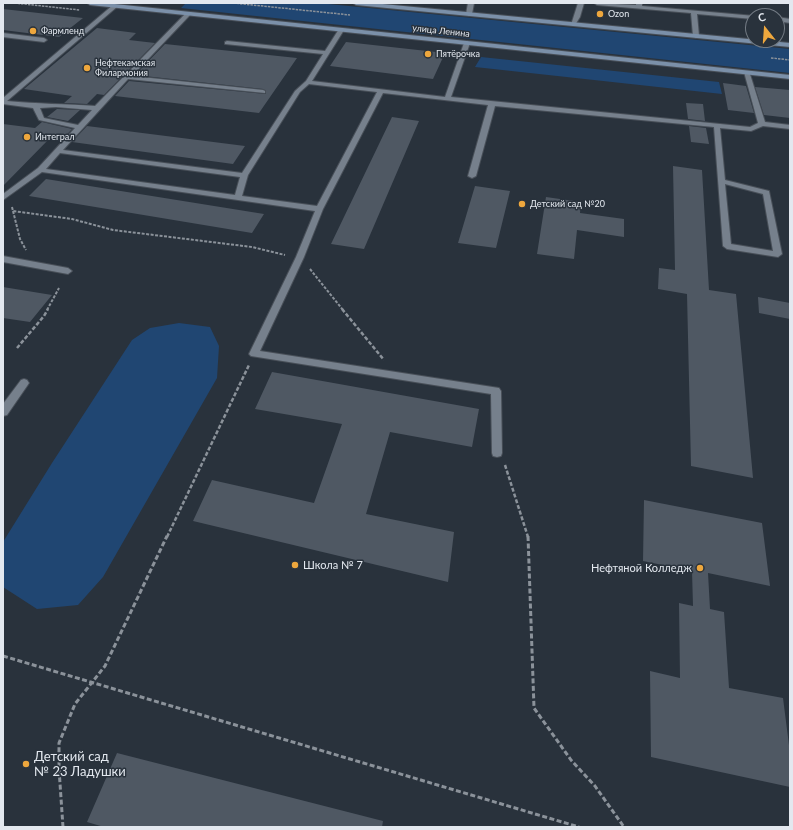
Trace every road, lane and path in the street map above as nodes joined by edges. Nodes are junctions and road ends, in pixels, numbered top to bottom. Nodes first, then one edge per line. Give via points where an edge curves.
1 (90, 3) edge
2 (158, 3) edge
3 (356, 3) edge
4 (471, 3) edge
5 (581, 3) edge
6 (596, 3) edge
7 (639, 5) edge
8 (116, 6) junction
9 (665, 6) edge
10 (152, 10) junction
11 (694, 12) junction
12 (188, 14) junction
13 (469, 14) junction
14 (745, 16) edge
15 (573, 24) junction
16 (341, 30) junction
17 (3, 35) edge
18 (696, 36) junction
19 (44, 40) dead end
20 (226, 43) dead end
21 (467, 43) junction
22 (790, 45) edge
23 (326, 53) junction
24 (747, 72) junction
25 (127, 77) junction
26 (790, 77) edge
27 (308, 82) junction
28 (3, 91) edge
29 (381, 91) junction
30 (263, 92) dead end
31 (11, 94) junction
32 (448, 98) junction
33 (3, 101) edge
34 (492, 104) junction
35 (36, 106) junction
36 (97, 108) junction
37 (762, 124) junction
38 (80, 127) junction
39 (717, 127) junction
40 (790, 127) edge
41 (58, 151) junction
42 (41, 170) junction
43 (244, 175) junction
44 (472, 176) dead end
45 (721, 181) junction
46 (5, 197) edge
47 (238, 198) junction
48 (319, 209) junction
49 (13, 211) junction
50 (300, 257) junction
51 (3, 259) edge
52 (32, 265) junction
53 (68, 271) dead end
54 (59, 288) dead end
55 (17, 348) dead end
56 (254, 354) junction
57 (397, 376) junction
58 (24, 383) dead end
59 (3, 412) edge
60 (497, 453) joint
61 (3, 656) edge
62 (63, 827) edge
63 (579, 827) edge
64 (624, 827) edge

1 - 8 main road, улица Ленина
2 - 10 main road
3 - 13 main road, улица Ленина
4 - 13 lane
5 - 15 lane
6 - 7 lane
7 - 9 lane
8 - 10 main road, улица Ленина
8 - 31 lane
9 - 11 lane
10 - 12 main road, улица Ленина
11 - 14 lane
11 - 18 lane
12 - 16 main road, улица Ленина
12 - 25 lane
13 - 15 main road, улица Ленина
15 - 18 main road, улица Ленина
16 - 21 main road, улица Ленина
16 - 23 lane
17 - 19 lane
18 - 22 main road, улица Ленина
20 - 23 lane
21 - 24 main road, улица Ленина
21 - 32 lane
23 - 27 lane
24 - 26 main road, улица Ленина
24 - 37 lane
25 - 30 lane
25 - 36 lane
27 - 29 lane
27 - 43 lane via 298,90
28 - 31 lane
29 - 32 lane
29 - 48 lane
31 - 33 lane
32 - 34 lane
33 - 35 lane
34 - 39 lane
34 - 44 lane
35 - 36 lane
35 - 38 lane via 41,119
36 - 38 lane
37 - 39 lane via 751,130
37 - 40 lane
38 - 41 lane
39 - 45 lane
41 - 42 lane
41 - 43 lane
42 - 46 lane
42 - 47 lane
43 - 47 lane
45 - 45 lane via 727,246 778,254 766,193
46 - 49 path
47 - 48 lane
48 - 50 lane
49 - 50 path via 72,219 113,230 252,247
49 - 52 path via 20,239
50 - 56 lane
50 - 57 path
51 - 52 lane
52 - 53 lane
54 - 55 path via 44,316
56 - 57 lane
56 - 62 path via 105,666 75,704 59,743
57 - 60 lane via 496,391
58 - 59 lane
60 - 64 path via 506,466 528,536 534,708
61 - 63 path

